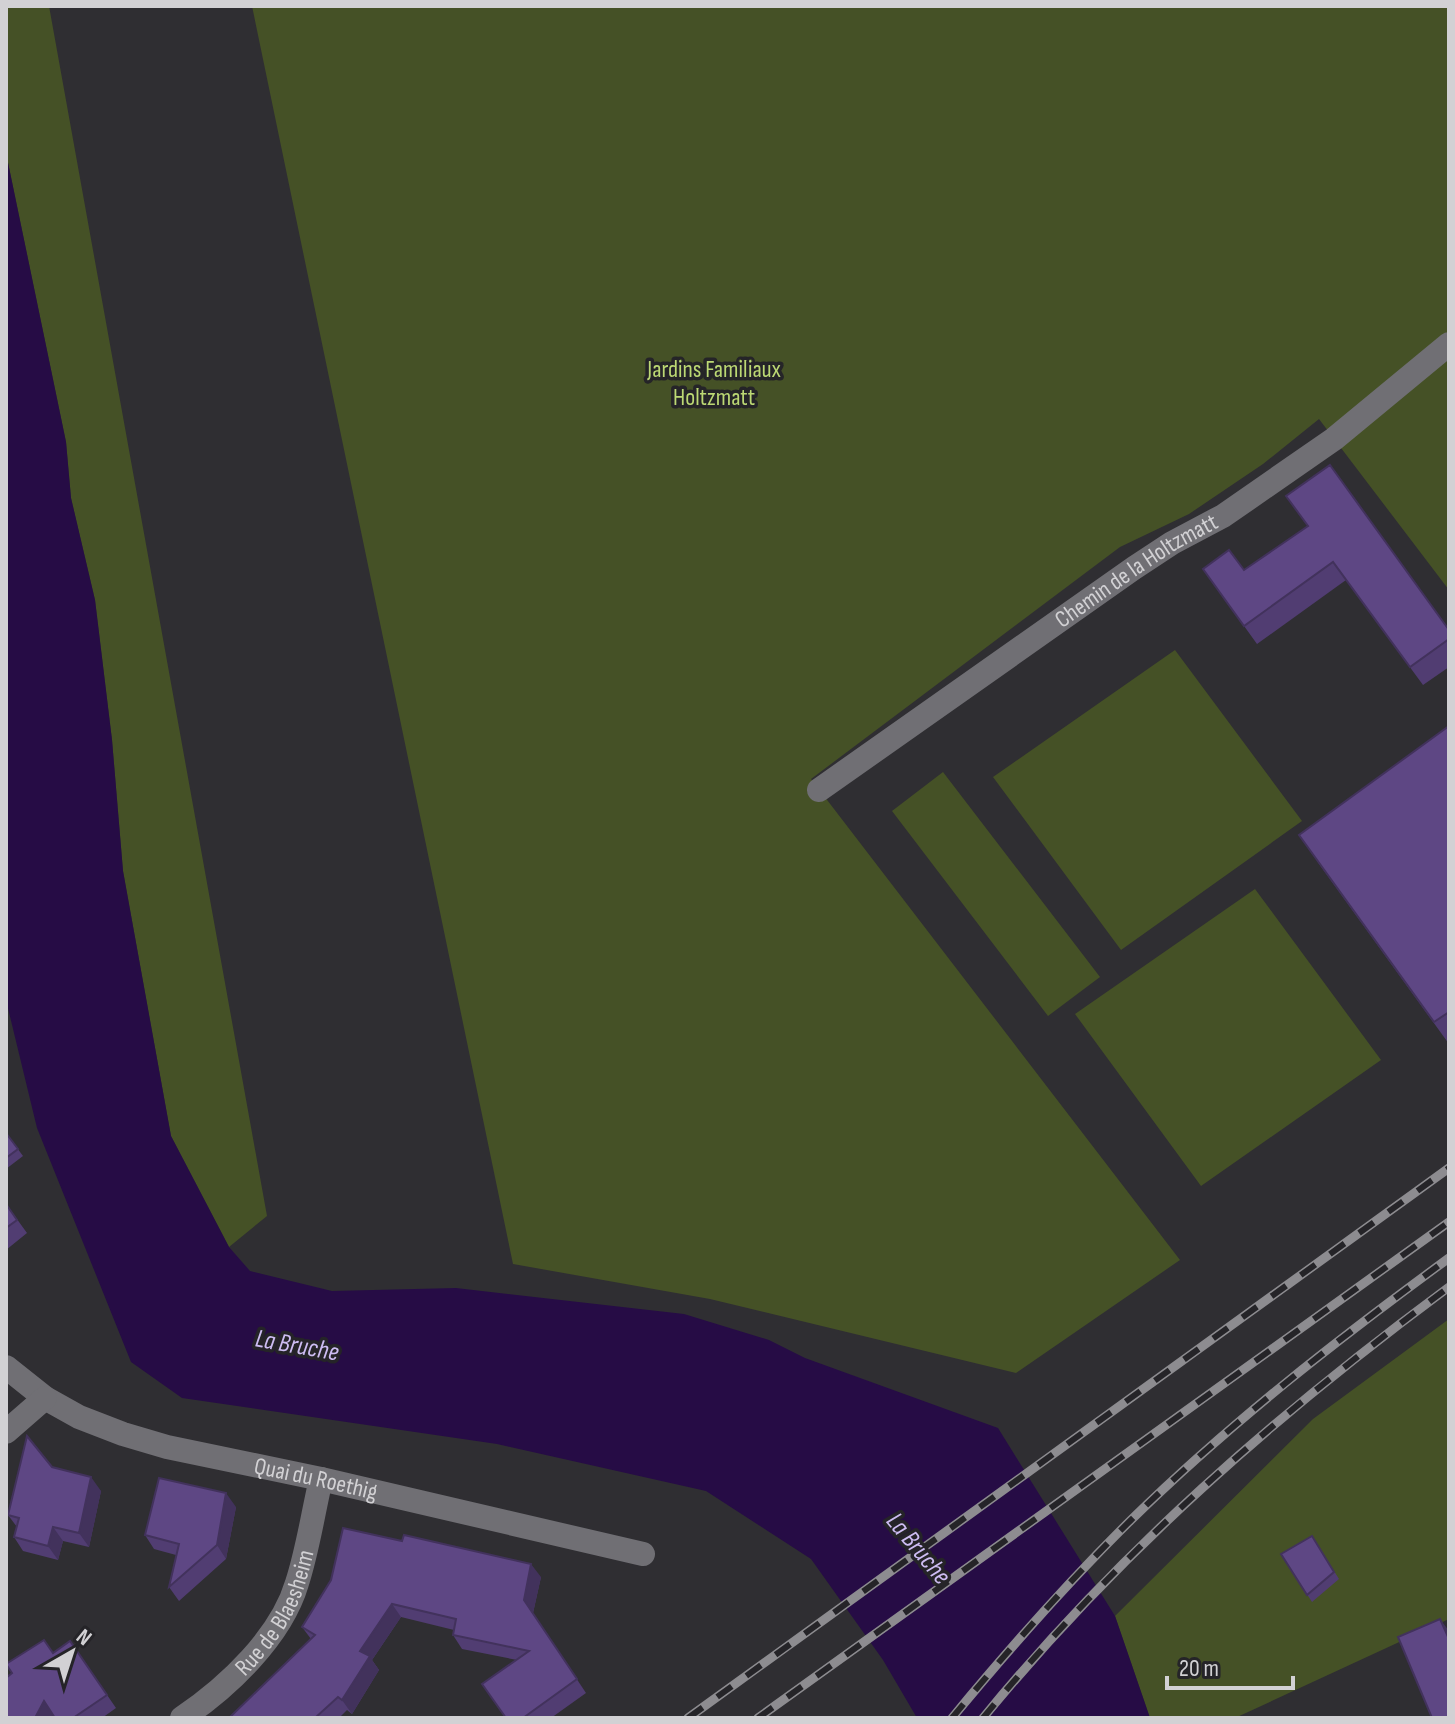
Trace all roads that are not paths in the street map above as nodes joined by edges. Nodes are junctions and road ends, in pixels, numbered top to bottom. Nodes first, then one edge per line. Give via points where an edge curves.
1 (1449, 344) edge
2 (819, 790) dead end
3 (6, 1367) edge
4 (45, 1398) junction
5 (6, 1432) edge
6 (321, 1479) junction
7 (643, 1554) dead end
8 (182, 1718) edge

1 - 2 street, Chemin de la Holtzmatt via 1334,439 1223,516 1134,568
3 - 4 street, Quai du Roethig
4 - 5 street
4 - 6 street, Quai du Roethig via 79,1417 167,1447
6 - 7 street, Quai du Roethig
6 - 8 street, Rue de Blaesheim via 297,1584 282,1615 233,1678

